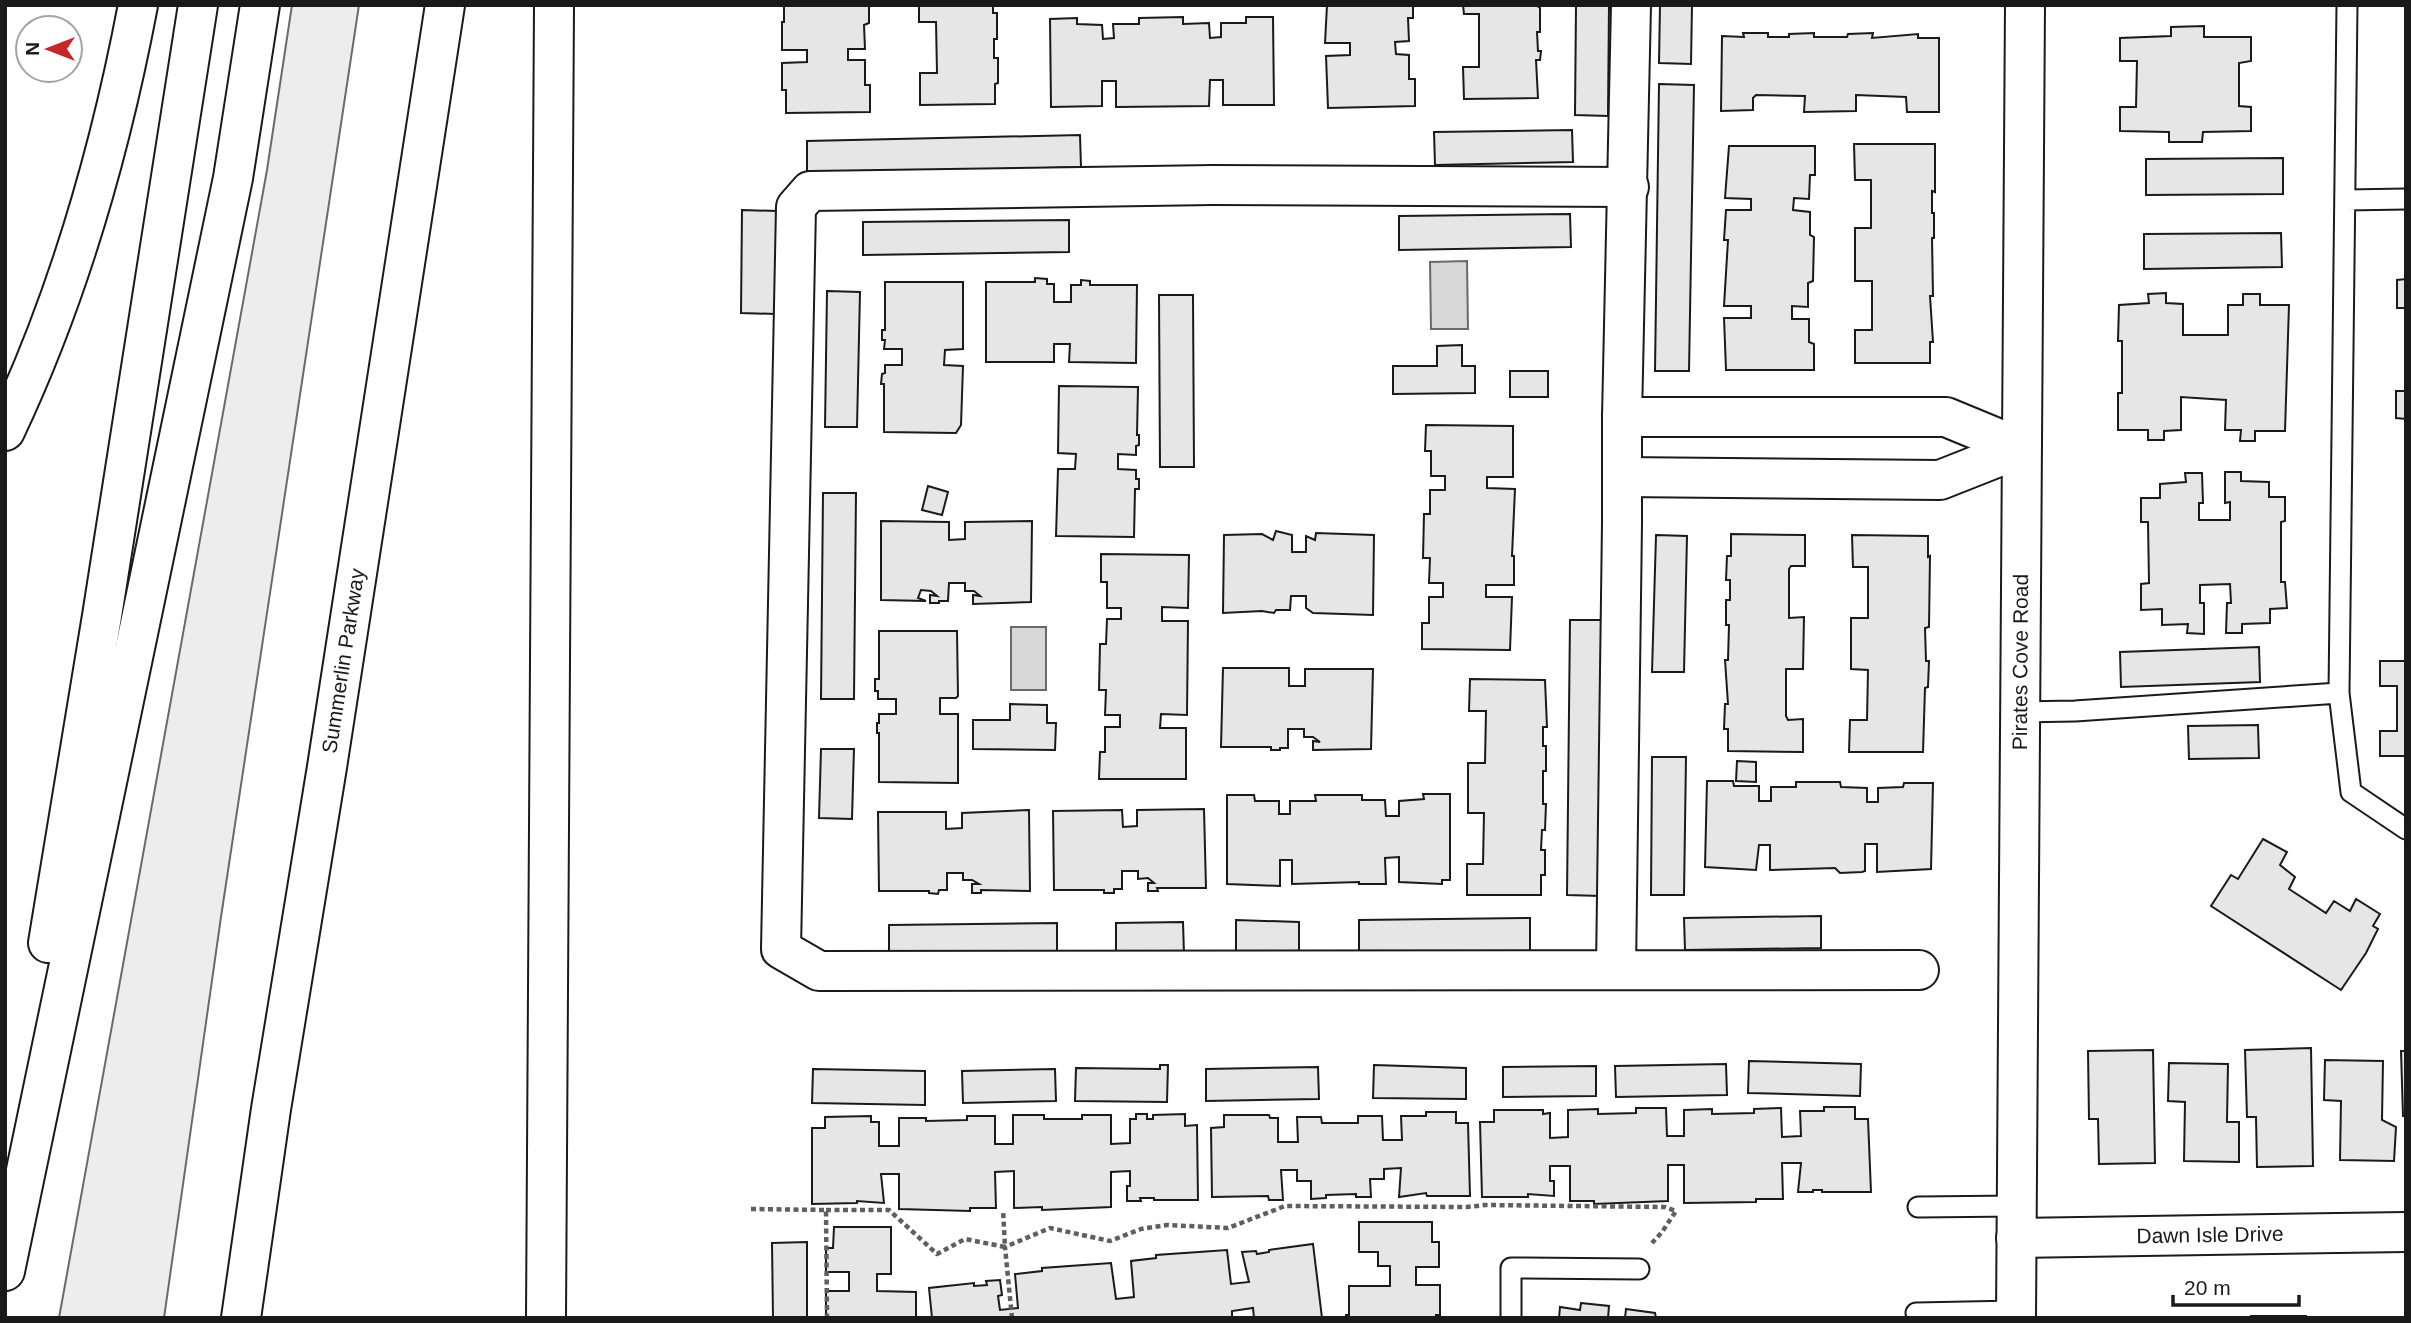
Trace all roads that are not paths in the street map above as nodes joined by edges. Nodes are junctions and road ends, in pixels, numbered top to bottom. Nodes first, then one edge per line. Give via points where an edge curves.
1 (138, 5) edge
2 (198, 5) edge
3 (260, 5) edge
4 (437, 5) edge
5 (445, 5) edge
6 (554, 5) edge
7 (1631, 5) edge
8 (2025, 5) edge
9 (2347, 5) edge
10 (436, 66) junction
11 (1629, 187) junction
12 (2406, 199) edge
13 (2346, 200) junction
14 (1622, 417) junction
15 (5, 431) edge
16 (2021, 449) junction
17 (1622, 477) junction
18 (2339, 693) junction
19 (2021, 712) junction
20 (2406, 829) edge
21 (1616, 970) junction
22 (1919, 970) dead end
23 (1918, 1206) dead end
24 (5, 1209) edge
25 (2017, 1222) junction
26 (2406, 1232) edge
27 (1639, 1269) road end
28 (5, 1271) edge
29 (1916, 1313) dead end
30 (2016, 1314) edge
31 (241, 1318) edge
32 (546, 1318) edge
33 (1511, 1318) edge

1 - 15 main road via 116,113 81,240
2 - 24 main road
3 - 28 main road via 233,178
4 - 10 main road
5 - 10 main road, Summerlin Parkway
6 - 32 main road
7 - 11 main road
8 - 16 main road, Pirates Cove Road
9 - 13 lane
10 - 31 main road, Summerlin Parkway
11 - 14 main road
11 - 21 main road via 1213,185 810,191 796,207 781,949 819,971
12 - 13 lane
13 - 18 lane
14 - 16 main road via 1946,417
14 - 17 main road
16 - 17 main road via 1940,480
16 - 19 main road, Pirates Cove Road
17 - 21 main road
18 - 19 lane
18 - 20 lane via 2351,792
19 - 25 main road, Pirates Cove Road
21 - 22 main road
23 - 25 lane
25 - 26 main road, Dawn Isle Drive
25 - 30 main road, Pirates Cove Road
27 - 33 lane via 1511,1268
29 - 30 lane

